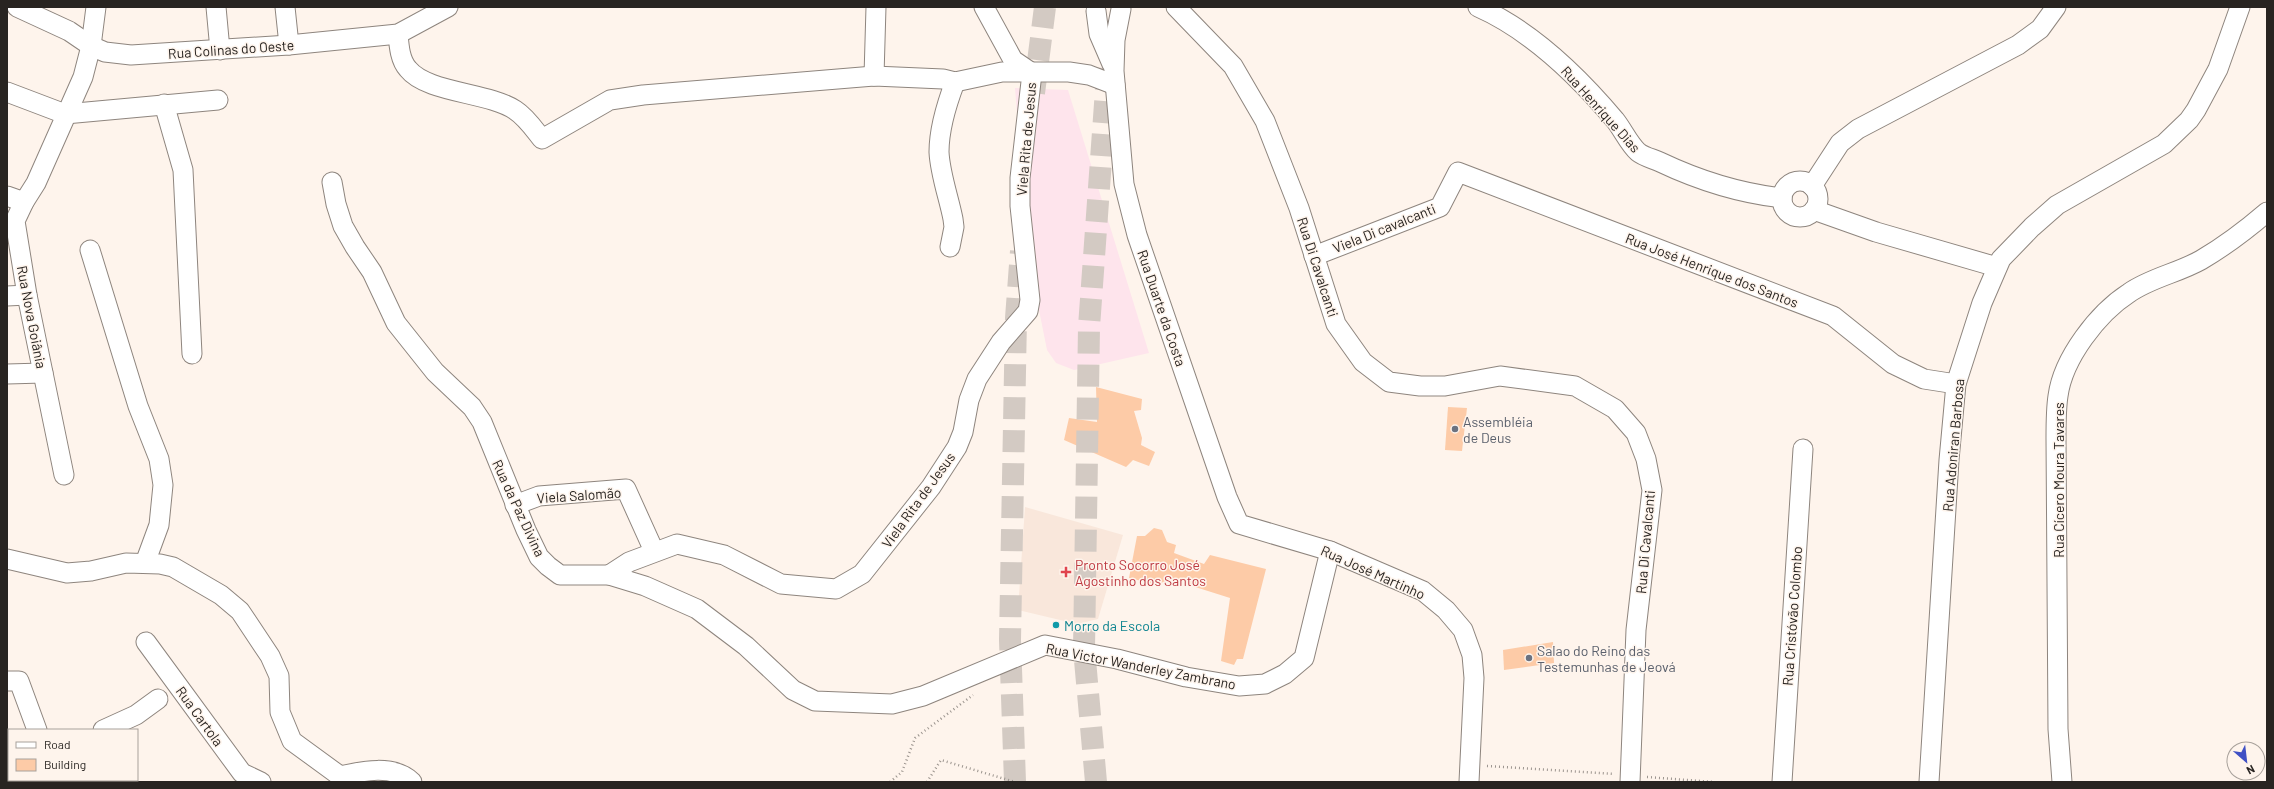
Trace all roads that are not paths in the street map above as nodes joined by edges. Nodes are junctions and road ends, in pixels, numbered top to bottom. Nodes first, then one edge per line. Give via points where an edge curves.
1 (17, 7) edge
2 (96, 7) edge
3 (216, 7) edge
4 (285, 7) edge
5 (448, 7) edge
6 (876, 7) edge
7 (984, 7) edge
8 (1176, 7) edge
9 (1478, 7) edge
10 (2056, 7) edge
11 (2240, 7) edge
12 (1123, 8) edge
13 (1092, 9) edge
14 (398, 34) junction
15 (289, 45) junction
16 (91, 46) junction
17 (220, 50) junction
18 (1032, 73) junction
19 (874, 76) junction
20 (1115, 78) junction
21 (955, 82) junction
22 (7, 92) edge
23 (218, 100) dead end
24 (164, 104) junction
25 (65, 114) junction
26 (1458, 172) joint
27 (332, 182) dead end
28 (1812, 186) junction
29 (1782, 198) junction
30 (15, 199) edge
31 (1814, 210) junction
32 (2267, 212) edge
33 (11, 221) edge
34 (950, 247) dead end
35 (90, 250) dead end
36 (1314, 256) junction
37 (1997, 267) junction
38 (27, 295) junction
39 (7, 296) edge
40 (192, 354) dead end
41 (43, 373) junction
42 (7, 374) edge
43 (1956, 384) junction
44 (1803, 449) dead end
45 (64, 475) dead end
46 (515, 505) junction
47 (1239, 524) joint
48 (654, 551) junction
49 (1330, 551) junction
50 (7, 559) edge
51 (145, 563) junction
52 (608, 575) junction
53 (146, 642) dead end
54 (1007, 660) joint
55 (13, 681) edge
56 (158, 699) dead end
57 (37, 729) edge
58 (105, 729) edge
59 (1470, 773) edge
60 (1630, 779) edge
61 (261, 782) edge
62 (412, 782) edge
63 (1782, 782) edge
64 (1930, 782) edge
65 (2062, 782) edge

1 - 16 street, Rua Colinas do Oeste via 69,31
2 - 16 street, Rua Nova Goiânia
3 - 17 street
4 - 15 street
5 - 14 street, Rua Colinas do Oeste
6 - 19 street
7 - 18 street via 1013,60
8 - 36 street, Rua Di Cavalcanti via 1233,66 1265,121
9 - 29 street, Rua Henrique Dias via 1500,17 1546,50 1614,120 1638,152 1702,180 1749,194
10 - 28 street via 2040,28 2018,45 1858,129 1840,143
11 - 37 street, Rua Adoniran Barbosa via 2218,69 2189,120 2164,144 2057,205 2001,259
12 - 13 street via 1108,12
12 - 20 street, Rua Duarte da Costa via 1115,40
13 - 20 street, Rua Duarte da Costa
14 - 15 street, Rua Colinas do Oeste
14 - 19 street via 401,54 408,69 423,80 502,103 515,110 542,139 610,100
15 - 17 street, Rua Colinas do Oeste
16 - 17 street, Rua Colinas do Oeste via 105,52 131,55
16 - 25 street, Rua Nova Goiânia via 83,77
18 - 20 street via 1069,72
18 - 21 street via 1002,72
18 - 48 street, Viela Rita de Jesus via 1020,178 1020,206 1030,300 1028,311 985,364 969,400 963,432 957,447 931,487 862,574 836,589 781,584 724,555 677,544
19 - 21 street via 943,79
20 - 47 street, Rua Duarte da Costa via 1124,184 1137,235 1217,472
21 - 34 street via 947,103 940,144 940,161 953,219
22 - 25 street
23 - 24 street
24 - 25 street
24 - 40 street via 183,170
25 - 30 street, Rua Nova Goiânia via 36,183
26 - 36 street, Viela Di cavalcanti via 1440,207
26 - 43 street, Rua José Henrique dos Santos via 1833,316 1893,364 1924,379
27 - 46 street, Rua da Paz Divina via 343,226 372,272 396,323 435,372 472,408 482,422
28 - 29 street via 1805,182 1795,182 1787,186
28 - 31 street via 1817,194
29 - 31 street via 1782,204 1787,212 1796,217 1805,217
30 - 33 street, Rua Nova Goiânia
31 - 37 street via 1876,232
32 - 65 street, Rua Cícero Moura Tavares via 2238,237 2199,261 2129,292 2104,312 2068,363 2058,395 2056,438 2058,729
33 - 38 street, Rua Nova Goiânia
35 - 51 street via 138,406 159,458 163,485 159,525
36 - 60 street, Rua Di Cavalcanti via 1336,324 1363,362 1389,382 1446,386 1500,376 1575,386 1615,409 1636,433 1646,459 1652,490 1636,630
37 - 43 street, Rua Adoniran Barbosa via 1982,303
38 - 39 street
38 - 41 street, Rua Nova Goiânia
41 - 42 street
41 - 45 street, Rua Nova Goiânia
43 - 64 street, Rua Adoniran Barbosa via 1949,460
44 - 63 street, Rua Cristóvão Colombo
46 - 48 street, Viela Salomão via 539,496 626,489
46 - 52 street, Rua da Paz Divina via 540,556 548,566 560,575
47 - 49 street, Rua José Martinho
48 - 52 street, Viela Rita de Jesus
49 - 54 street, Rua Victor Wanderley Zambrano via 1304,658 1285,674 1265,684 1239,686 1186,677 1117,659 1045,645
49 - 59 street, Rua José Martinho via 1423,591 1446,610 1463,630 1472,655 1474,678
50 - 51 street via 67,573 91,571 126,563
51 - 62 street via 172,567 221,595 240,611 256,631 279,676 280,712 292,741 340,776 368,769 405,775
52 - 54 street, Rua da Paz Divina via 645,586 697,609 746,646 793,690 815,701 892,704 923,696
53 - 61 street, Rua Cartola via 242,773
55 - 57 street
56 - 58 street via 136,715

